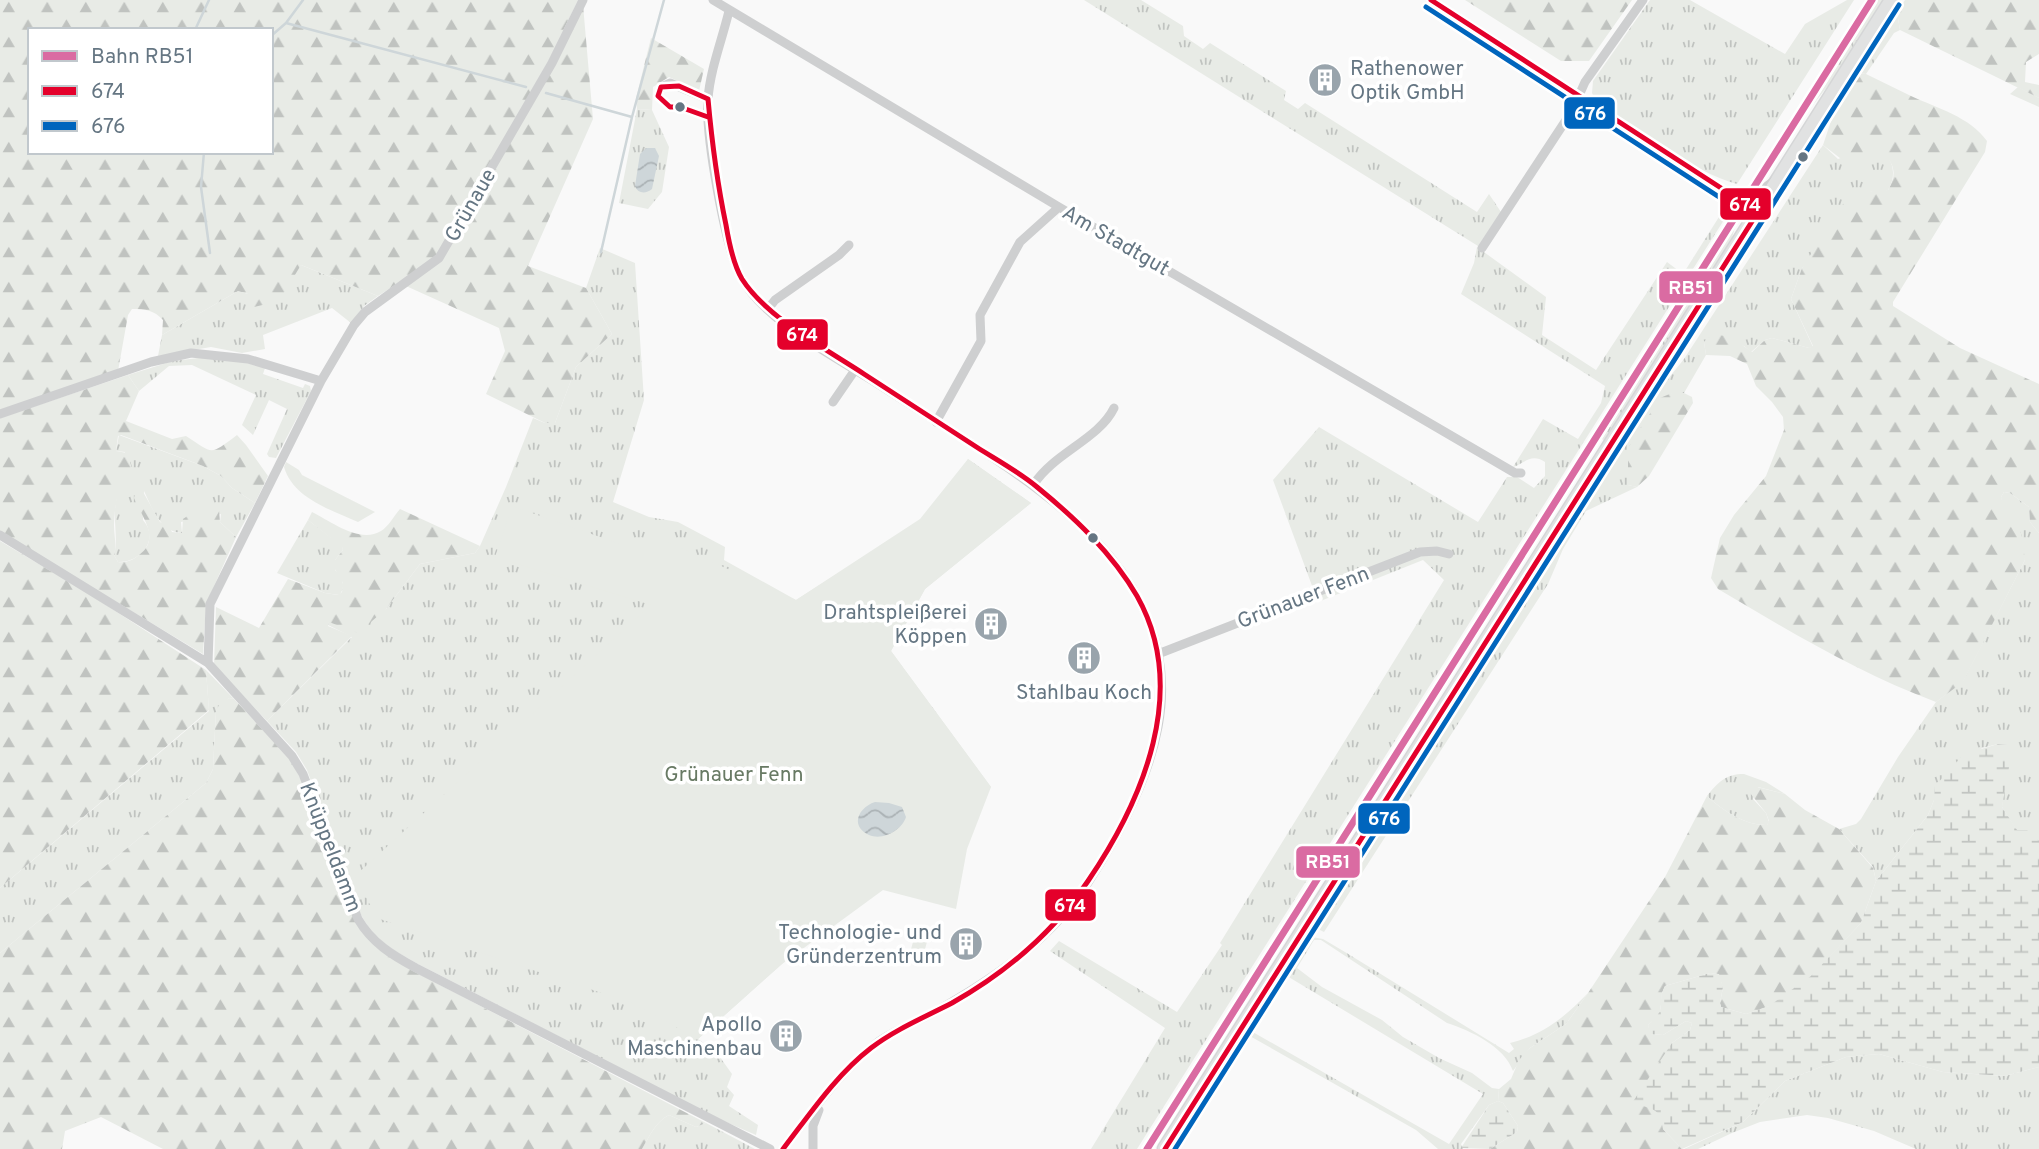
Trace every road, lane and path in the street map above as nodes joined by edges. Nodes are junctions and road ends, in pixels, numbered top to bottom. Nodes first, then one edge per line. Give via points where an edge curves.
1 (583, 0) edge
2 (713, 0) edge
3 (1431, 0) edge
4 (1643, 0) edge
5 (1892, 0) edge
6 (729, 11) junction
7 (1579, 97) junction
8 (708, 99) junction
9 (708, 117) junction
10 (1779, 177) junction
11 (1743, 204) junction
12 (1059, 207) junction
13 (1758, 212) junction
14 (849, 245) dead end
15 (1482, 248) dead end
16 (768, 309) junction
17 (855, 370) junction
18 (321, 381) junction
19 (833, 402) dead end
20 (1114, 408) dead end
21 (0, 414) edge
22 (936, 422) junction
23 (1521, 473) dead end
24 (1034, 484) junction
25 (0, 536) edge
26 (1449, 554) dead end
27 (1158, 654) junction
28 (208, 663) junction
29 (826, 1096) junction
30 (770, 1149) edge
31 (783, 1149) edge
32 (813, 1149) edge
33 (1165, 1149) edge

1 - 18 street, Grünaue via 552,63 439,258 365,312
2 - 6 street, Am Stadtgut
3 - 7 street
4 - 7 street
5 - 10 main road
6 - 8 street
6 - 12 street, Am Stadtgut
7 - 11 street
7 - 15 street
8 - 9 street
8 - 9 street via 670,83 661,87 659,96 670,107
9 - 16 street via 734,261 748,288
10 - 11 street
10 - 13 main road
11 - 13 street
12 - 22 street via 1020,242 980,314 981,341
12 - 23 street, Am Stadtgut
13 - 33 main road
14 - 16 street
16 - 17 street
17 - 19 street
17 - 22 street
18 - 21 street via 248,359 191,354 151,362
18 - 28 street, Grünaue via 210,604
20 - 24 street
22 - 24 street
24 - 27 street via 1091,534 1119,566 1138,596
25 - 28 street, Knüppeldamm
26 - 27 street, Grünauer Fenn via 1420,552
27 - 29 street via 1162,693 1153,749 1123,821 1082,892 1060,920 1009,967 881,1040
28 - 30 street, Knüppeldamm via 298,765 358,919 382,948
29 - 31 street
29 - 32 street via 813,1126

